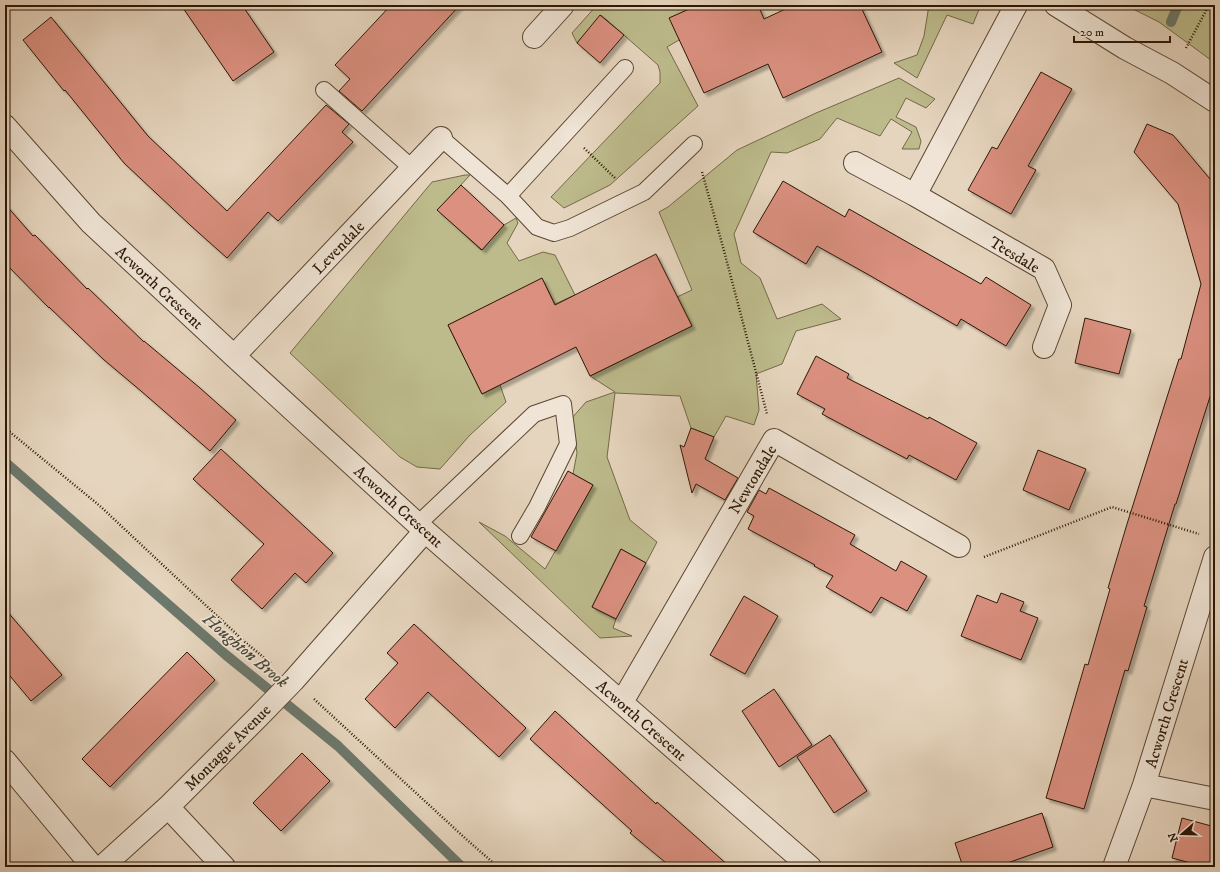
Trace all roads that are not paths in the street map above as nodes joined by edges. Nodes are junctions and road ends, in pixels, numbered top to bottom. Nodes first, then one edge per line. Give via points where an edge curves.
1 (563, 5) edge
2 (1016, 5) edge
3 (1056, 5) edge
4 (534, 37) dead end
5 (625, 68) dead end
6 (324, 90) dead end
7 (1215, 101) edge
8 (5, 126) edge
9 (441, 138) joint
10 (694, 144) road end
11 (856, 163) dead end
12 (413, 168) junction
13 (915, 195) junction
14 (508, 196) junction
15 (1044, 347) dead end
16 (234, 356) junction
17 (422, 527) junction
18 (520, 536) dead end
19 (959, 546) road end
20 (1213, 569) edge
21 (622, 702) junction
22 (5, 761) edge
23 (1144, 785) junction
24 (1215, 799) edge
25 (168, 807) junction
26 (93, 867) edge
27 (102, 867) edge
28 (224, 867) edge
29 (810, 867) edge
30 (1114, 867) edge

1 - 4 street
2 - 13 street
3 - 7 street
5 - 14 lane
6 - 12 lane
8 - 16 street, Acworth Crescent via 91,223
9 - 12 street, Levendale
9 - 14 lane
10 - 14 lane via 644,192 570,228 554,233 537,227
11 - 13 street, Teesdale
12 - 16 street, Levendale
13 - 15 street, Teesdale via 1044,269 1060,305
16 - 17 street, Acworth Crescent
17 - 18 lane via 534,414 563,404 568,444
17 - 21 street, Acworth Crescent
17 - 25 street, Montague Avenue via 290,684
19 - 21 street, Newtondale via 774,440
20 - 23 street, Acworth Crescent
21 - 29 street, Acworth Crescent
22 - 26 street
23 - 24 street
23 - 30 street, Acworth Crescent
25 - 27 street, Montague Avenue
25 - 28 street

